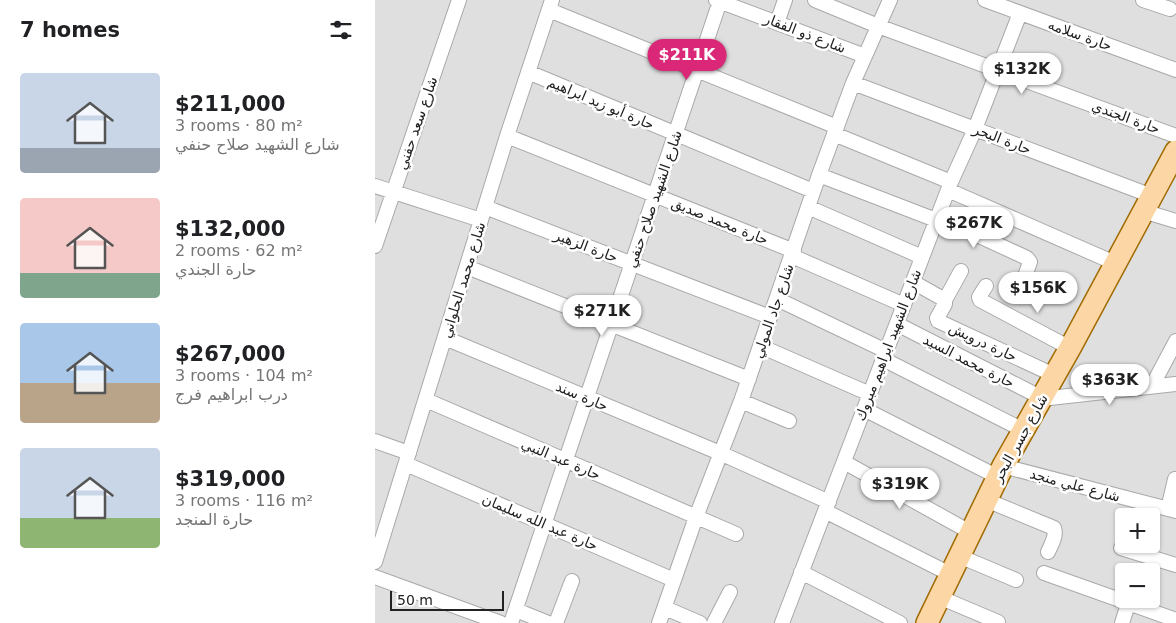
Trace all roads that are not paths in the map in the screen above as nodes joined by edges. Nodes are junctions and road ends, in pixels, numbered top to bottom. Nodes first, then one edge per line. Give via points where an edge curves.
1 (459, 0) edge
2 (785, 0) edge
3 (815, 0) edge
4 (890, 0) edge
5 (985, 0) edge
6 (1146, 0) edge
7 (723, 1) edge
8 (550, 5) edge
9 (1170, 9) dead end
10 (1020, 13) junction
11 (777, 23) junction
12 (878, 26) junction
13 (865, 56) junction
14 (698, 70) junction
15 (997, 70) junction
16 (1176, 70) edge
17 (528, 72) junction
18 (853, 83) junction
19 (975, 129) junction
20 (835, 130) junction
21 (676, 134) junction
22 (507, 136) junction
23 (1176, 136) edge
24 (1176, 151) edge
25 (819, 175) junction
26 (375, 186) edge
27 (950, 186) junction
28 (813, 191) junction
29 (393, 192) junction
30 (655, 196) junction
31 (1147, 203) junction
32 (808, 207) junction
33 (483, 214) junction
34 (937, 219) junction
35 (1176, 221) edge
36 (375, 246) edge
37 (793, 253) junction
38 (922, 257) junction
39 (1115, 263) junction
40 (633, 264) junction
41 (467, 267) junction
42 (961, 271) dead end
43 (1025, 276) dead end
44 (913, 282) junction
45 (986, 286) dead end
46 (777, 299) junction
47 (945, 300) junction
48 (904, 305) junction
49 (771, 317) junction
50 (897, 324) junction
51 (612, 325) junction
52 (445, 338) junction
53 (1176, 342) edge
54 (760, 346) junction
55 (1070, 348) junction
56 (885, 355) junction
57 (1054, 376) junction
58 (749, 379) junction
59 (1176, 384) edge
60 (1152, 386) junction
61 (870, 394) junction
62 (587, 398) junction
63 (1041, 399) junction
64 (426, 400) junction
65 (741, 401) junction
66 (864, 409) junction
67 (789, 421) dead end
68 (1023, 430) junction
69 (375, 441) edge
70 (720, 453) junction
71 (408, 459) junction
72 (566, 461) junction
73 (844, 462) junction
74 (1001, 471) junction
75 (1175, 479) edge
76 (986, 500) junction
77 (827, 506) junction
78 (1172, 510) edge
79 (696, 517) junction
80 (545, 525) junction
81 (971, 532) junction
82 (736, 534) dead end
83 (1048, 552) dead end
84 (1137, 553) edge
85 (375, 562) edge
86 (954, 565) junction
87 (1176, 565) edge
88 (801, 572) junction
89 (1044, 573) dead end
90 (375, 577) edge
91 (674, 580) junction
92 (1016, 580) dead end
93 (572, 581) dead end
94 (730, 592) dead end
95 (939, 597) junction
96 (1115, 599) edge
97 (665, 608) junction
98 (1127, 608) edge
99 (1140, 608) edge
100 (514, 616) edge
101 (977, 618) edge
102 (999, 619) edge
103 (1176, 620) edge
104 (501, 623) edge
105 (548, 623) edge
106 (556, 623) edge
107 (659, 623) edge
108 (700, 623) edge
109 (714, 623) edge
110 (782, 623) edge
111 (900, 623) edge
112 (927, 623) edge
113 (1122, 623) edge

1 - 29 street, شارع سعد حفني
2 - 11 street
3 - 12 street, حارة الجندي
4 - 12 street, شارع جاد المولي
5 - 10 street, حارة سلامه
6 - 9 street
7 - 11 street, شارع ذو الفقار
7 - 14 street, شارع الشهيد صلاح حنفي
8 - 14 street
8 - 17 street, شارع محمد الحلواني
10 - 15 street, شارع الشهيد ابراهيم مبروك
10 - 16 street, حارة سلامه
11 - 13 street, شارع ذو الفقار
12 - 13 street, شارع جاد المولي
12 - 15 street, حارة الجندي
13 - 18 street, شارع جاد المولي
14 - 20 street
14 - 21 street, شارع الشهيد صلاح حنفي
15 - 19 street, شارع الشهيد ابراهيم مبروك
15 - 23 street, حارة الجندي
17 - 21 street, حارة أبو زيد ابراهيم
17 - 22 street, شارع محمد الحلواني
18 - 19 street, حارة البحر
18 - 20 street, شارع جاد المولي
19 - 27 street, شارع الشهيد ابراهيم مبروك
19 - 31 street, حارة البحر
20 - 25 street, شارع جاد المولي
20 - 27 street
21 - 28 street, حارة أبو زيد ابراهيم
21 - 30 street, شارع الشهيد صلاح حنفي
22 - 30 street, حارة محمد صديق
22 - 33 street, شارع محمد الحلواني
24 - 31 main road, شارع جسر البحر
25 - 28 street, شارع جاد المولي
25 - 34 street
26 - 29 street, حارة الزهير
27 - 34 street, شارع الشهيد ابراهيم مبروك
27 - 39 street
28 - 32 street, شارع جاد المولي
29 - 33 street, حارة الزهير
29 - 36 street, شارع سعد حفني
30 - 37 street, حارة محمد صديق
30 - 40 street, شارع الشهيد صلاح حنفي
31 - 35 street, حارة البحر
31 - 39 main road, شارع جسر البحر
32 - 37 street, شارع جاد المولي
32 - 38 street
33 - 40 street, حارة الزهير
33 - 41 street, شارع محمد الحلواني
34 - 38 street, شارع الشهيد ابراهيم مبروك
34 - 43 street via 1027,258 1030,262
37 - 46 street, شارع جاد المولي
37 - 48 street, حارة محمد صديق
38 - 44 street, شارع الشهيد ابراهيم مبروك
39 - 55 main road, شارع جسر البحر
40 - 49 street, حارة الزهير
40 - 51 street, شارع الشهيد صلاح حنفي
41 - 51 street
41 - 52 street, شارع محمد الحلواني
42 - 47 street
44 - 47 street
44 - 48 street, شارع الشهيد ابراهيم مبروك
45 - 55 street via 980,300
46 - 49 street, شارع جاد المولي
46 - 56 street
47 - 57 street, حارة درويش via 938,321
48 - 50 street, شارع الشهيد ابراهيم مبروك
49 - 54 street, شارع جاد المولي
50 - 56 street, شارع الشهيد ابراهيم مبروك
50 - 63 street, حارة محمد السيد
51 - 58 street
51 - 62 street, شارع الشهيد صلاح حنفي
52 - 62 street, حارة سند
52 - 64 street, شارع محمد الحلواني
53 - 60 street
54 - 58 street, شارع جاد المولي
54 - 61 street
55 - 57 main road, شارع جسر البحر
56 - 61 street, شارع الشهيد ابراهيم مبروك
56 - 68 street
57 - 63 main road, شارع جسر البحر
58 - 65 street, شارع جاد المولي
59 - 60 street
60 - 63 street
61 - 66 street, شارع الشهيد ابراهيم مبروك
62 - 70 street, حارة سند
62 - 72 street, شارع الشهيد صلاح حنفي
63 - 68 main road, شارع جسر البحر
64 - 71 street, شارع محمد الحلواني
64 - 72 street, حارة عبد النبي
65 - 67 street
65 - 70 street, شارع جاد المولي
66 - 73 street, شارع الشهيد ابراهيم مبروك
66 - 74 street, شارع علي منجد
68 - 74 main road, شارع جسر البحر
69 - 71 street, حارة عبد الله سليمان
70 - 77 street, حارة سند
70 - 79 street, شارع جاد المولي
71 - 80 street, حارة عبد الله سليمان
71 - 85 street, شارع محمد الحلواني
72 - 79 street, حارة عبد النبي
72 - 80 street, شارع الشهيد صلاح حنفي
73 - 77 street, شارع الشهيد ابراهيم مبروك
73 - 81 street
74 - 76 main road, شارع جسر البحر
74 - 78 street, شارع علي منجد
75 - 78 street
76 - 81 main road, شارع جسر البحر
76 - 83 street via 1053,528 1055,537
77 - 86 street, حارة سند
77 - 88 street, شارع الشهيد ابراهيم مبروك
79 - 82 street, حارة عبد النبي
79 - 91 street, شارع جاد المولي
80 - 91 street, حارة عبد الله سليمان
80 - 100 street, شارع الشهيد صلاح حنفي
81 - 86 main road, شارع جسر البحر
84 - 87 street
86 - 92 street, حارة سند
86 - 95 main road, شارع جسر البحر
88 - 110 street, شارع الشهيد ابراهيم مبروك
88 - 111 street
89 - 96 street
90 - 104 street
91 - 97 street, شارع جاد المولي
93 - 106 street
94 - 109 street
95 - 101 street
95 - 112 main road, شارع جسر البحر
97 - 107 street, شارع جاد المولي
97 - 108 street
98 - 113 street
99 - 103 street
100 - 105 street
101 - 102 street

